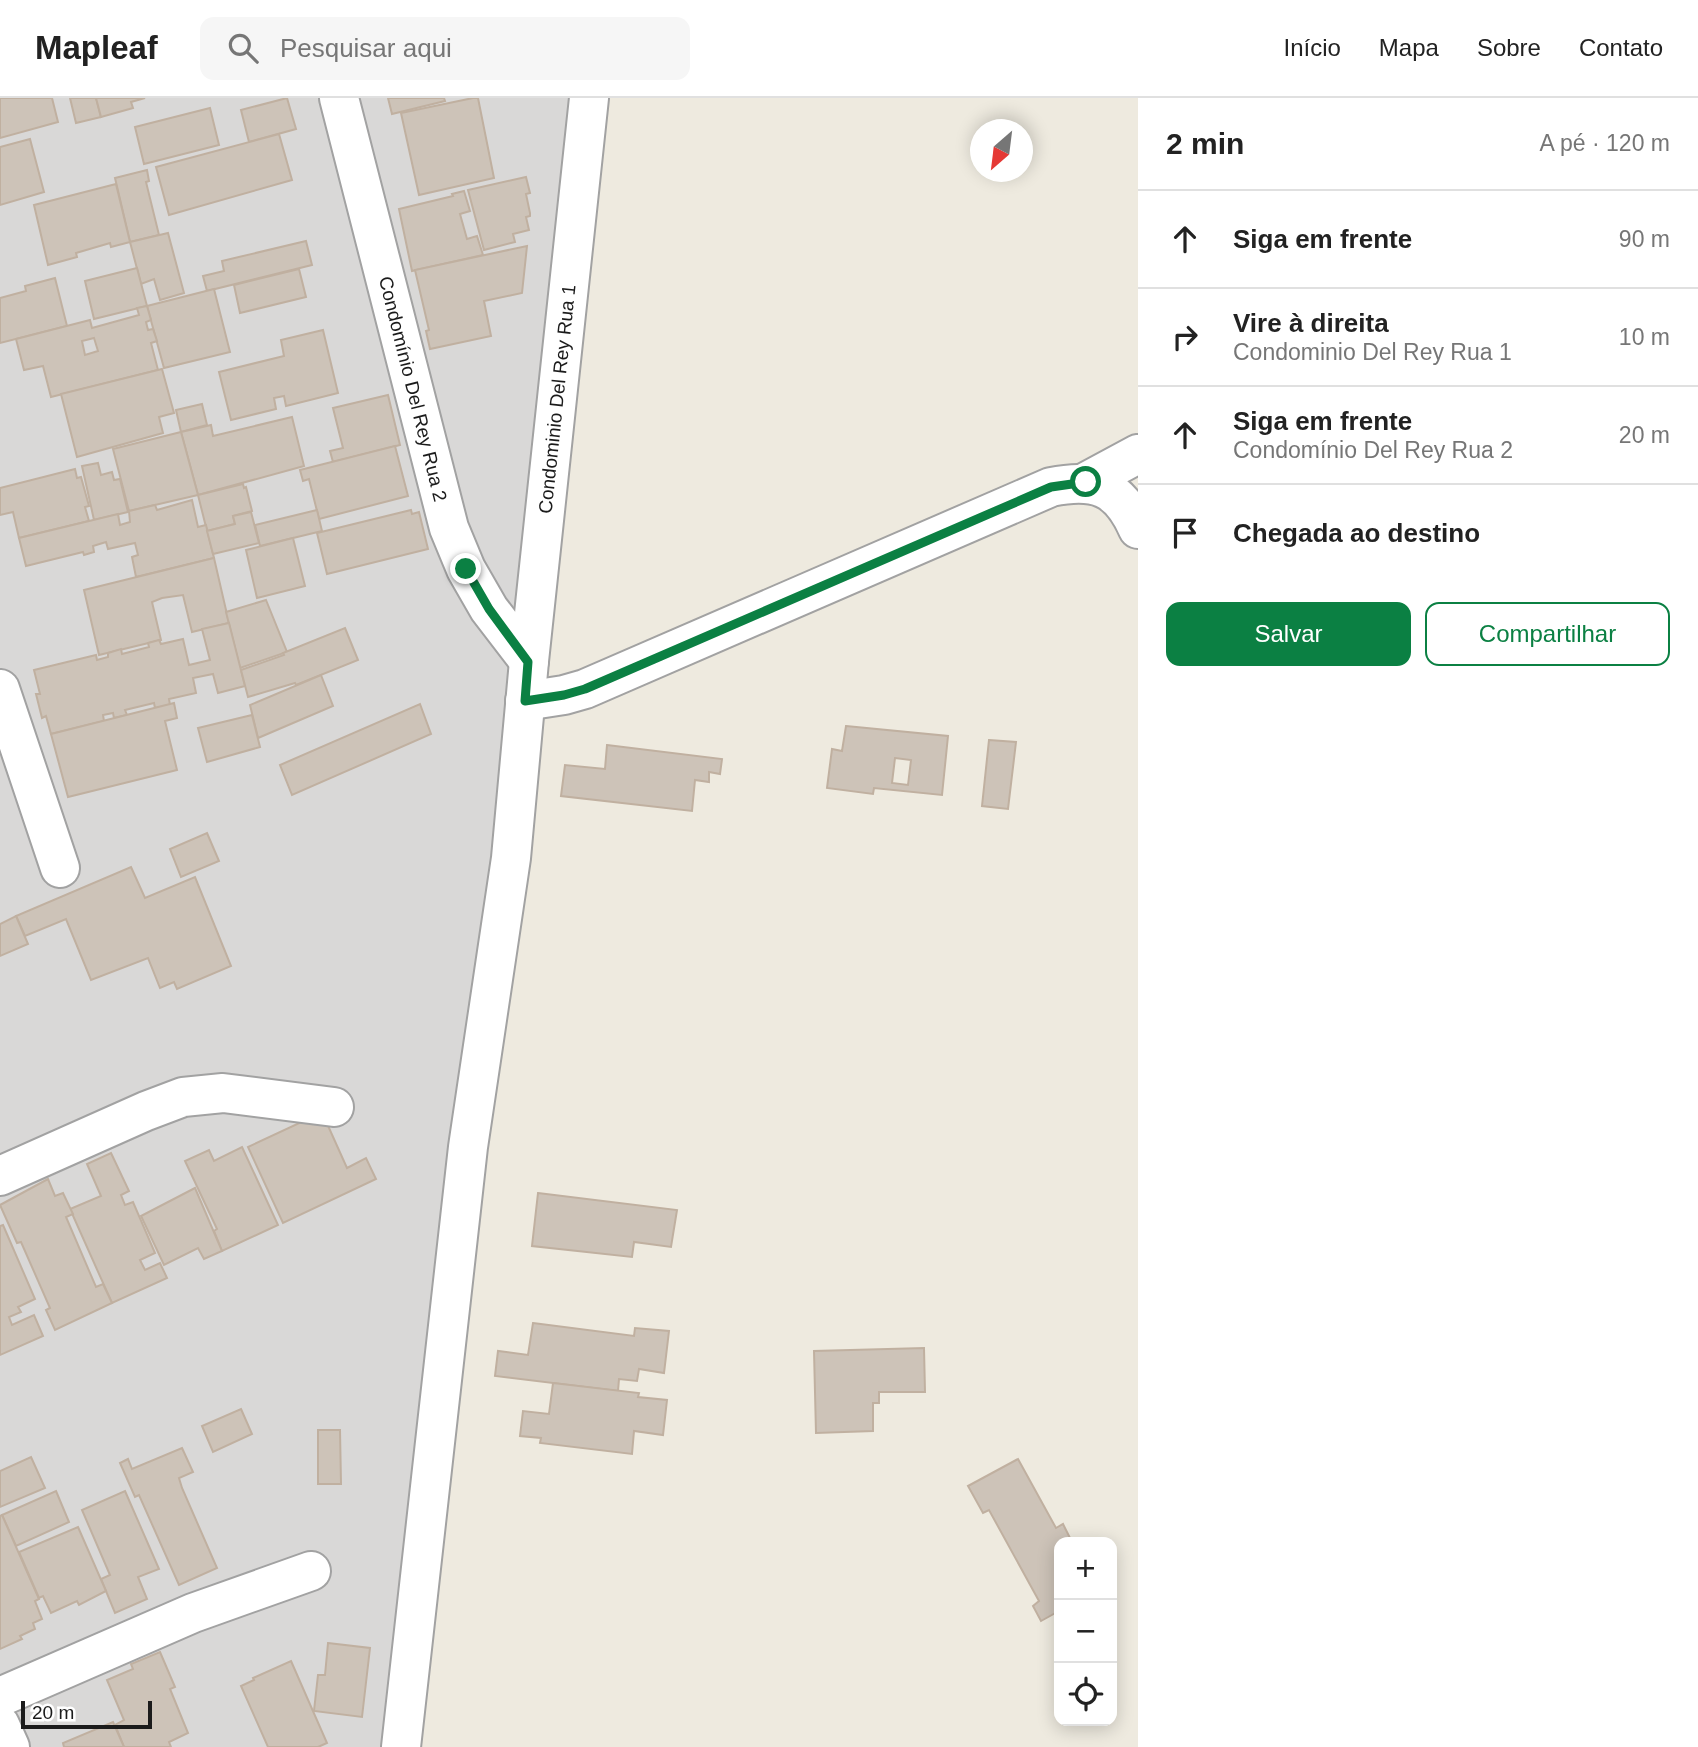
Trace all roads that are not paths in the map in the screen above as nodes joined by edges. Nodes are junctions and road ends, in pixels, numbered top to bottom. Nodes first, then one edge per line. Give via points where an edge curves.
1 (339, 98) edge
2 (589, 98) edge
3 (1138, 454) edge
4 (1086, 482) junction
5 (1138, 529) edge
6 (528, 662) junction
7 (0, 689) edge
8 (525, 701) junction
9 (60, 868) dead end
10 (334, 1107) dead end
11 (0, 1176) edge
12 (311, 1571) dead end
13 (0, 1697) edge
14 (0, 1725) edge
15 (10, 1747) edge
16 (401, 1747) edge

1 - 6 street, Condomínio Del Rey Rua 2 via 449,528 489,609
2 - 6 street, Condominio Del Rey Rua 1
3 - 4 street
4 - 5 street via 1104,487 1121,502
4 - 8 street via 1051,487 585,689
6 - 8 street, Condominio Del Rey Rua 1
7 - 9 street
8 - 16 street, Condominio Del Rey Rua 1 via 511,858 468,1147
10 - 11 street via 223,1093 183,1097
12 - 13 street via 193,1613
14 - 15 street

